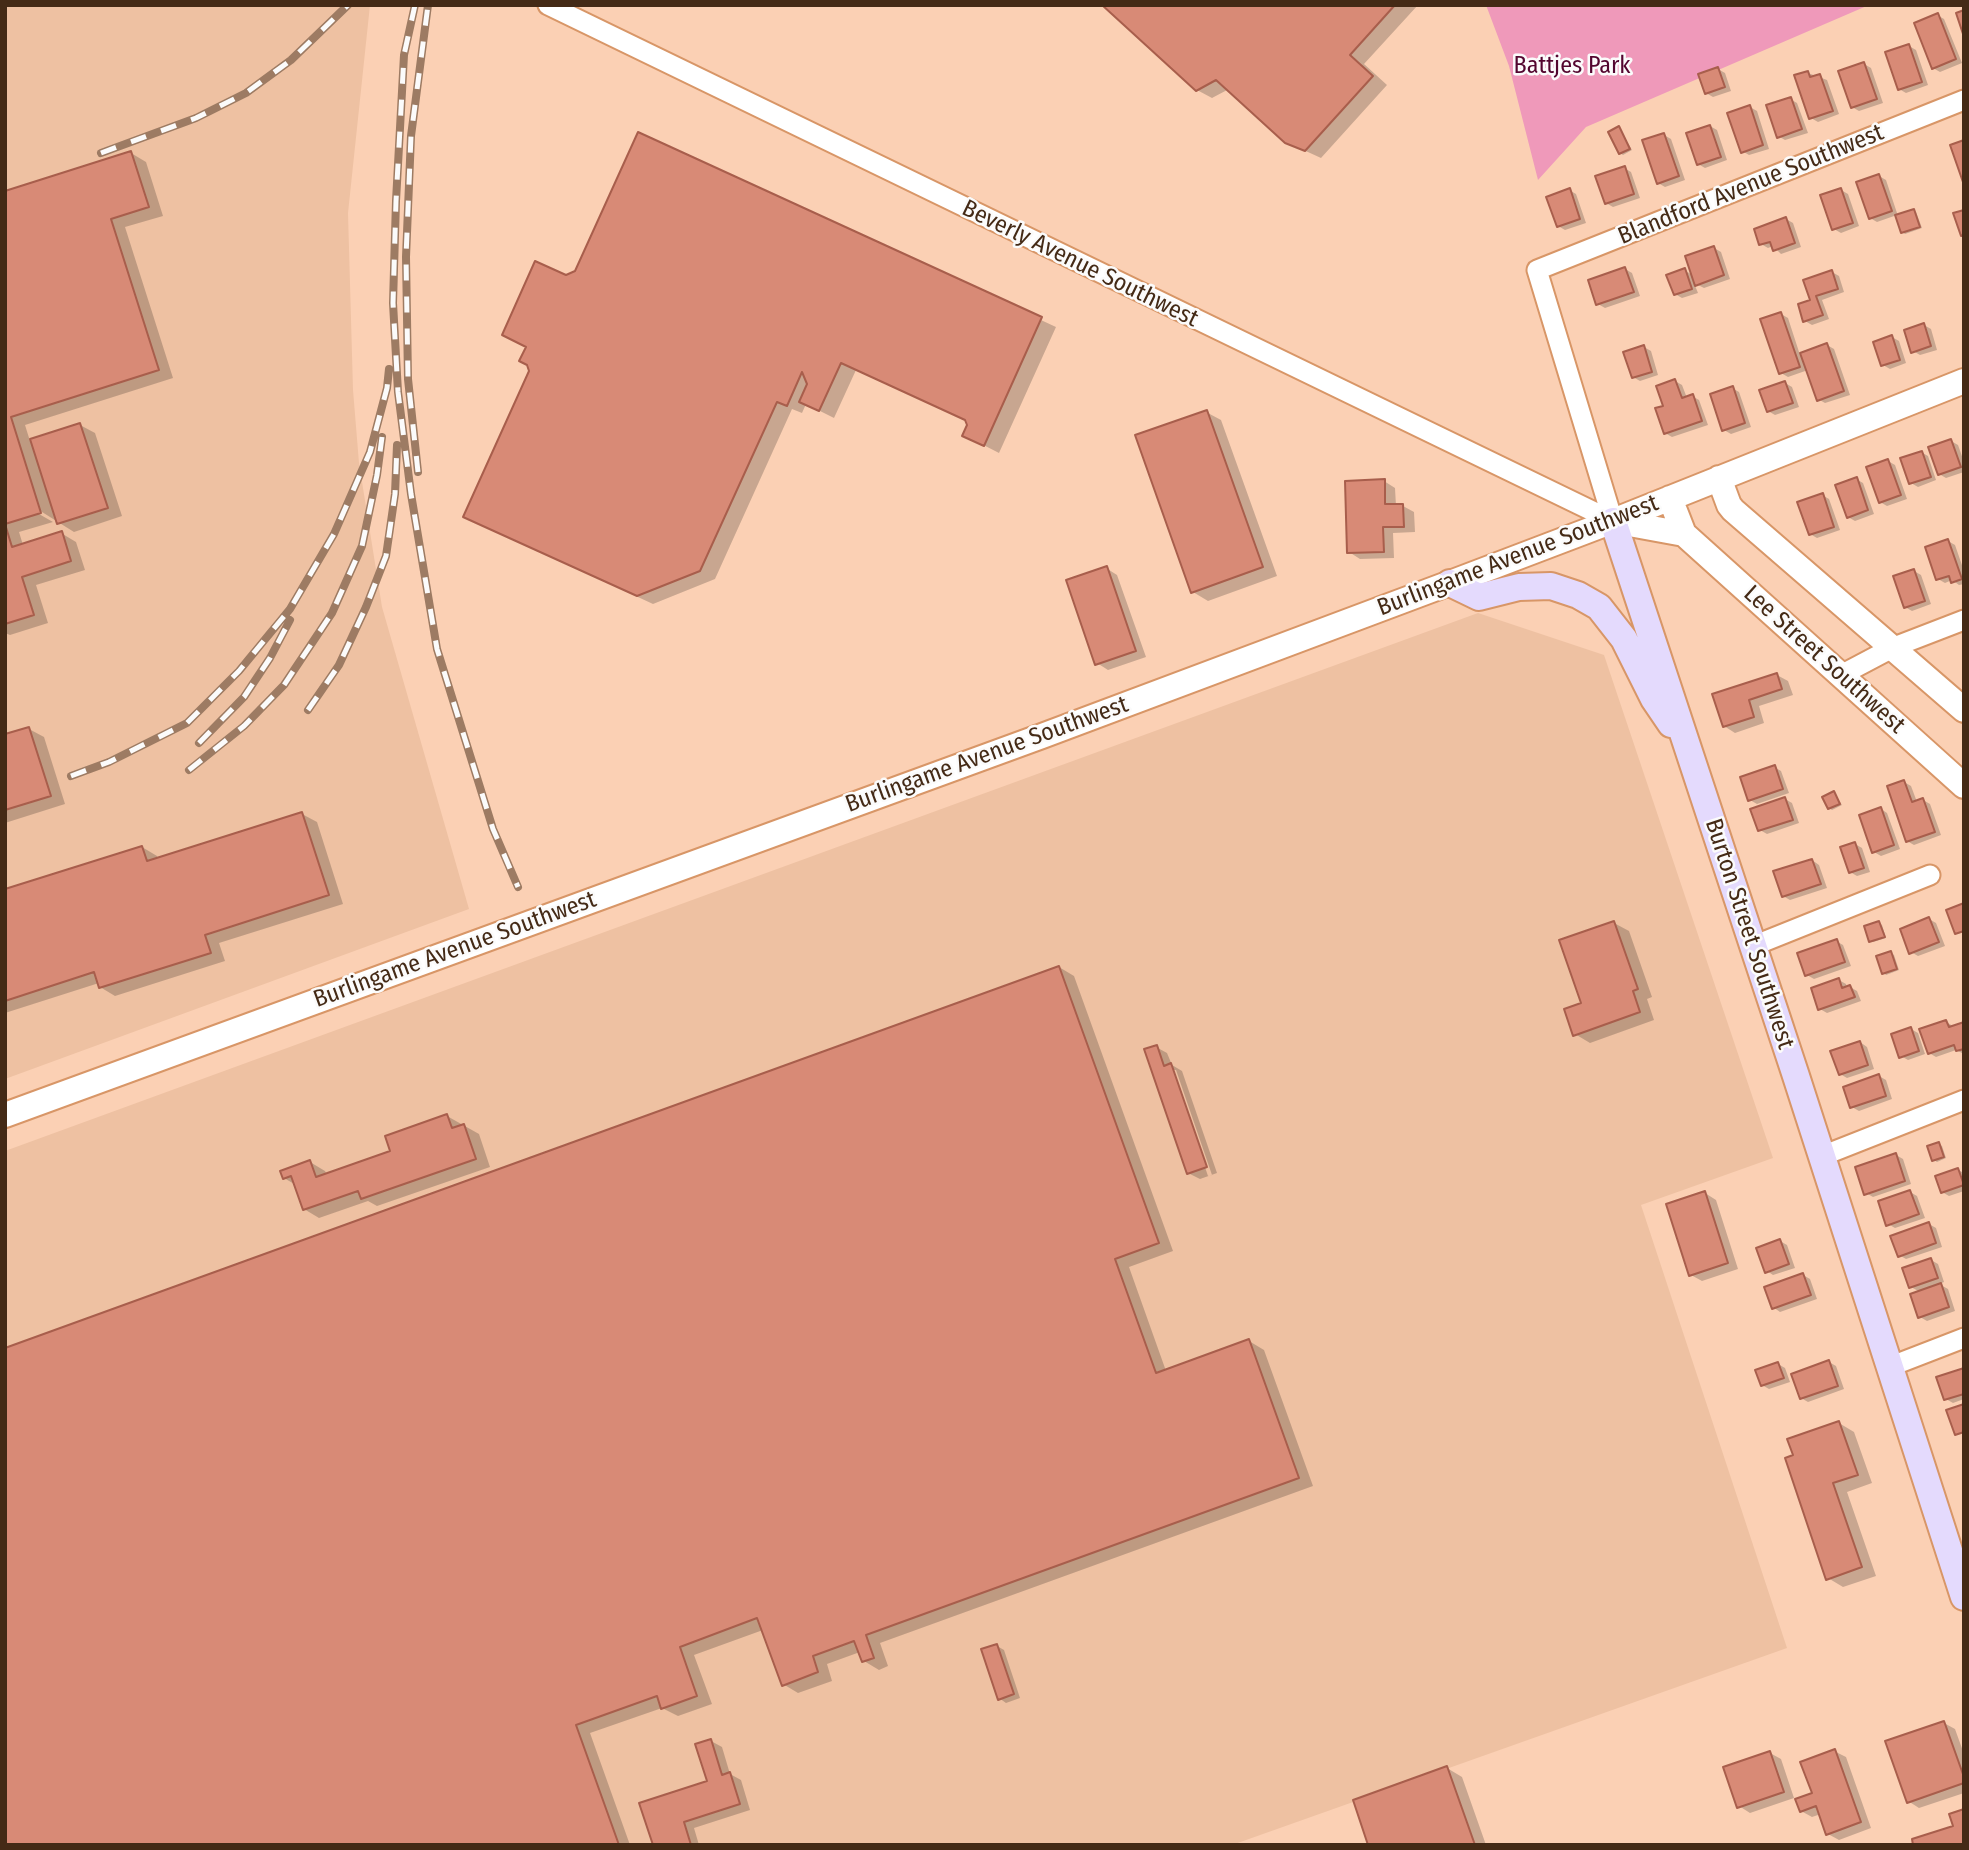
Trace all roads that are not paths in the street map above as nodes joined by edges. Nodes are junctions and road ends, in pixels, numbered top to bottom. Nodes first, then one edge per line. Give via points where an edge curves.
1 (548, 5) edge
2 (1964, 100) edge
3 (1537, 270) joint
4 (1964, 381) edge
5 (1719, 478) junction
6 (1670, 498) junction
7 (1613, 521) junction
8 (1684, 534) junction
9 (1450, 583) junction
10 (1964, 620) edge
11 (1894, 647) junction
12 (1841, 676) junction
13 (1964, 710) edge
14 (1688, 746) junction
15 (1964, 786) edge
16 (1930, 875) dead end
17 (1753, 946) junction
18 (1964, 1100) edge
19 (5, 1115) edge
20 (1822, 1156) junction
21 (1964, 1338) edge
22 (1889, 1367) junction
23 (1962, 1584) edge

1 - 7 street, Beverly Avenue Southwest
2 - 3 street, Blandford Avenue Southwest
3 - 7 street, Burton Street Southwest
4 - 5 street, Burlingame Avenue Southwest
5 - 6 street, Burlingame Avenue Southwest
5 - 11 street via 1733,510
6 - 7 street, Burlingame Avenue Southwest
6 - 8 street, Lee Street Southwest
7 - 8 street
7 - 9 street, Burlingame Avenue Southwest
7 - 14 main road, Burton Street Southwest
8 - 12 street, Lee Street Southwest
9 - 14 main road via 1479,597 1519,586 1551,586 1599,607 1624,639 1654,699
9 - 19 street, Burlingame Avenue Southwest
10 - 11 street
11 - 12 street
11 - 13 street
12 - 15 street, Lee Street Southwest
14 - 17 main road, Burton Street Southwest
16 - 17 street
17 - 20 main road, Burton Street Southwest
18 - 20 street
20 - 22 main road, Burton Street Southwest
21 - 22 street
22 - 23 main road, Burton Street Southwest

